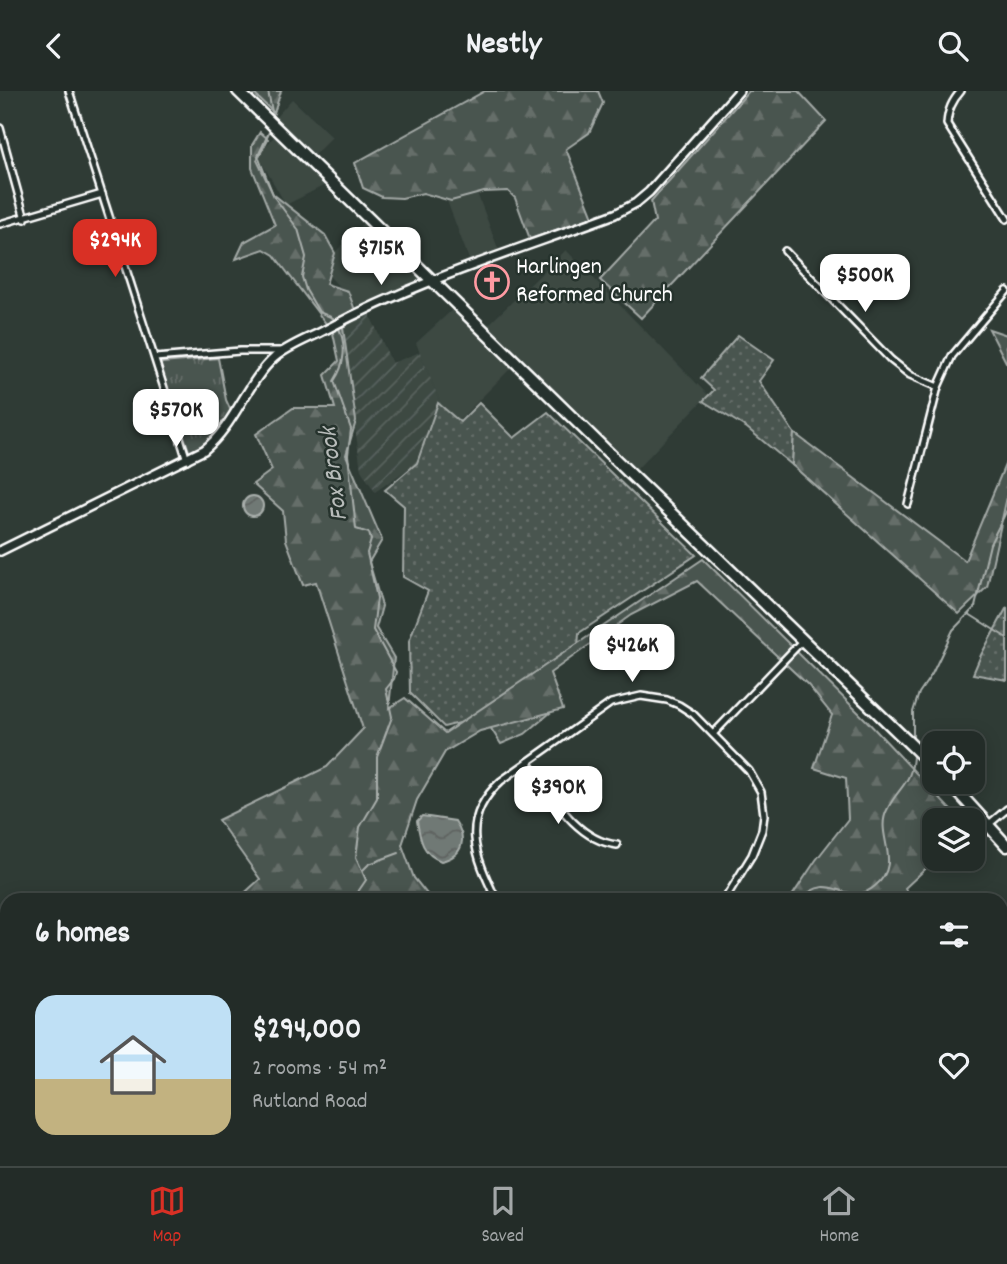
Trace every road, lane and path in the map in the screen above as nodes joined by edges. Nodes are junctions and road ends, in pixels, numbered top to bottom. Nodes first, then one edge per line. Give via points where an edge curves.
1 (69, 91) edge
2 (238, 91) edge
3 (739, 91) edge
4 (961, 91) edge
5 (0, 128) edge
6 (102, 194) junction
7 (25, 219) junction
8 (1007, 219) edge
9 (0, 224) edge
10 (785, 251) dead end
11 (433, 280) junction
12 (1007, 291) edge
13 (284, 351) junction
14 (155, 358) junction
15 (938, 387) junction
16 (187, 460) junction
17 (908, 504) dead end
18 (0, 551) edge
19 (803, 640) junction
20 (713, 734) junction
21 (922, 754) edge
22 (528, 762) junction
23 (960, 794) edge
24 (1007, 809) edge
25 (988, 825) junction
26 (617, 845) dead end
27 (1007, 846) edge
28 (493, 893) edge
29 (729, 893) edge

1 - 6 street
2 - 11 highway
3 - 11 street via 636,203
4 - 8 street via 953,100 947,124
5 - 7 street
6 - 7 street
6 - 14 street
7 - 9 street
10 - 15 street via 891,360
11 - 13 street
11 - 19 highway
12 - 15 street via 958,347
13 - 14 street
13 - 16 street via 265,369 215,441
14 - 16 street
15 - 17 street
16 - 18 street
19 - 20 street
19 - 21 highway
20 - 22 street via 679,705 630,697 611,703
20 - 29 street via 757,783 764,815 752,855
22 - 26 street via 575,824 599,840
22 - 28 street via 492,789 476,816 476,854
23 - 25 highway
24 - 25 street
25 - 27 highway

